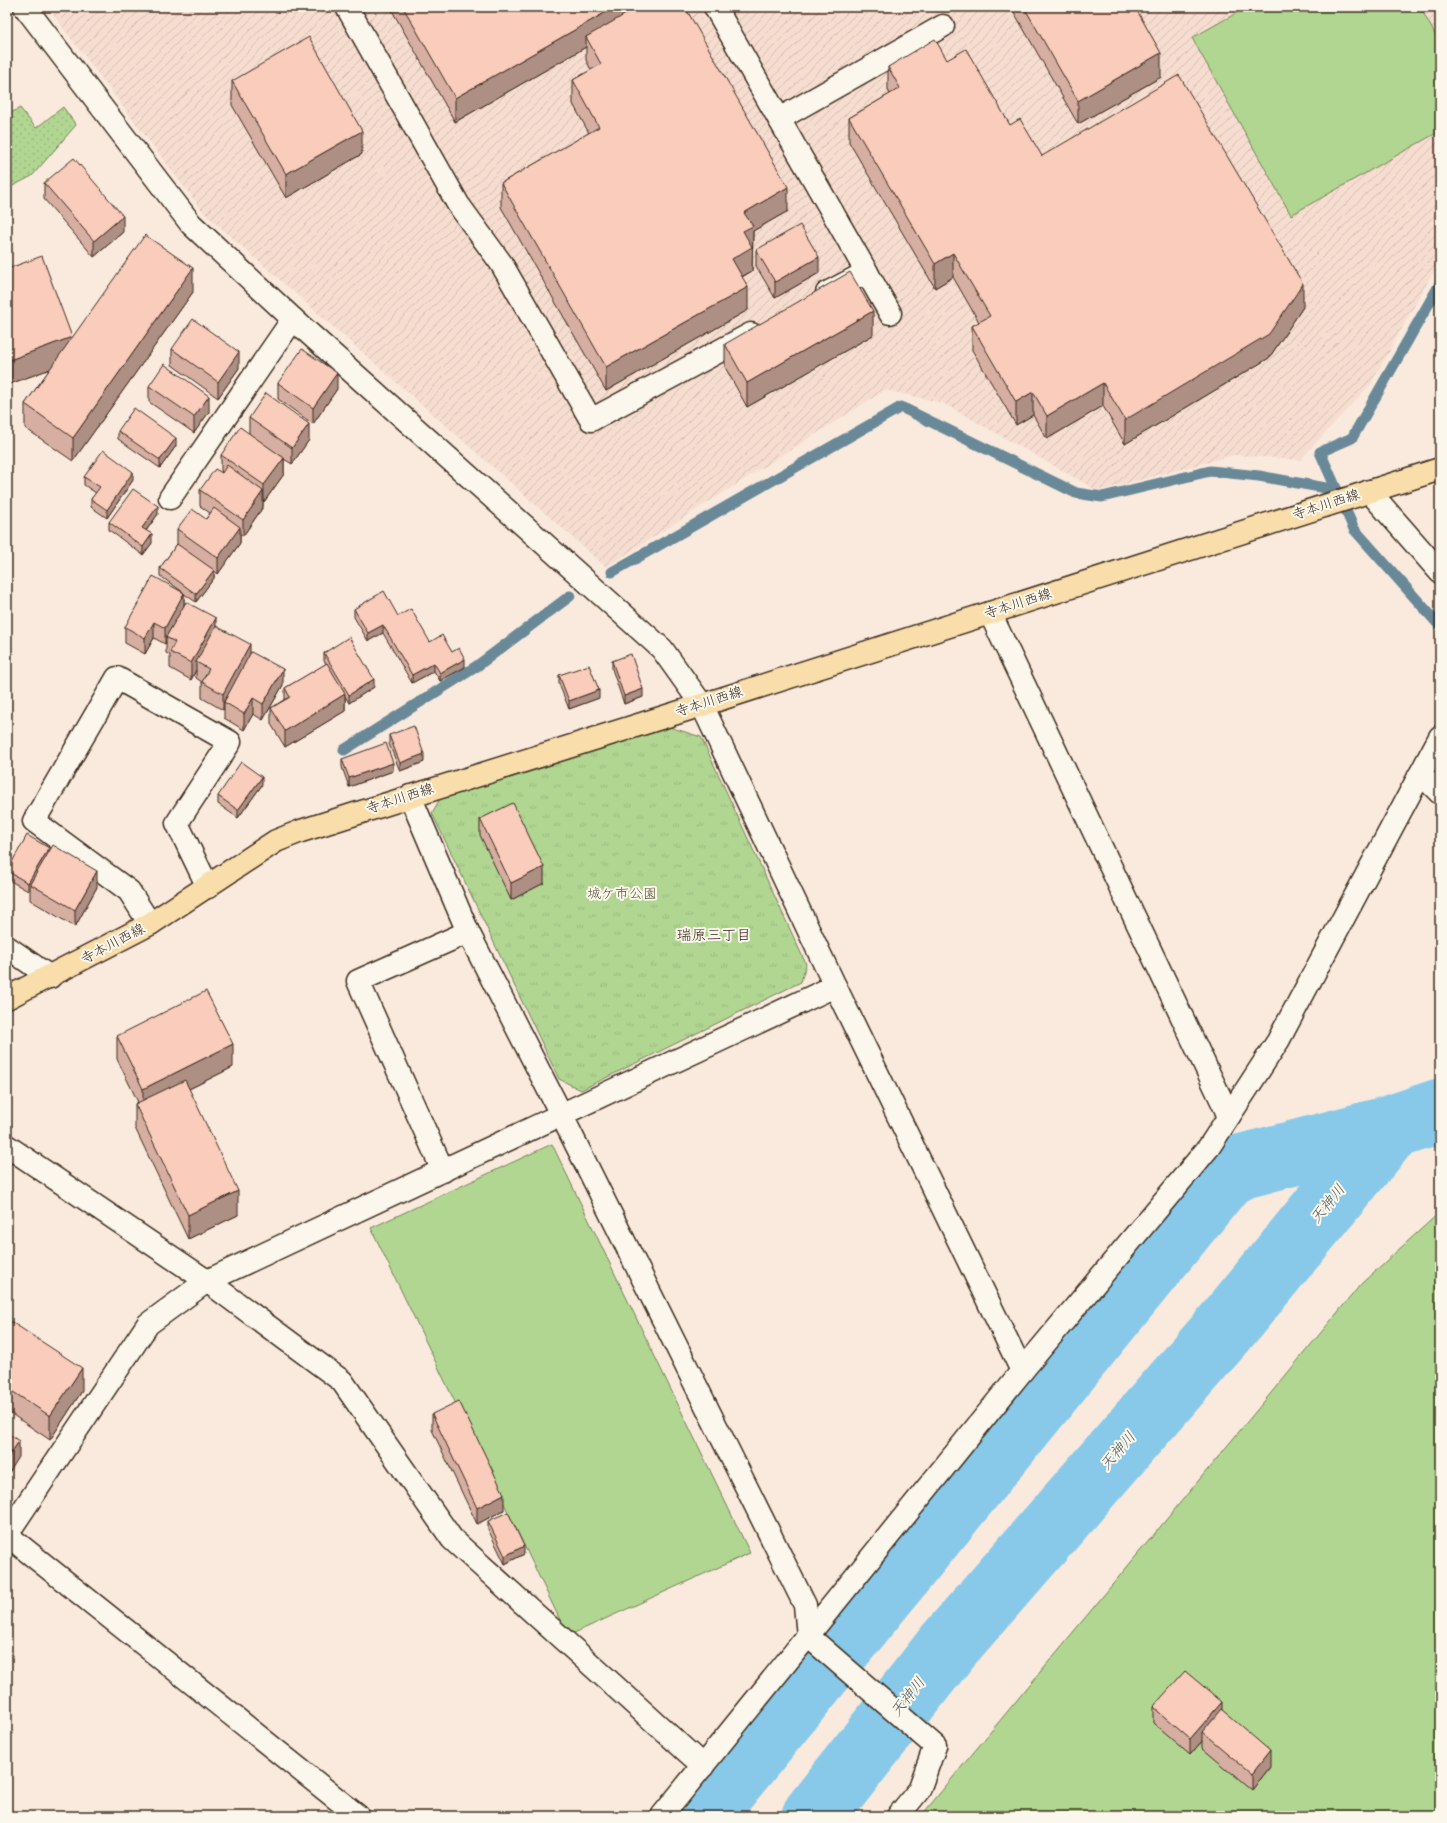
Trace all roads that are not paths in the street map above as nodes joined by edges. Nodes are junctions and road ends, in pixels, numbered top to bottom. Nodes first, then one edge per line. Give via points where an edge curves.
1 (25, 7) edge
2 (347, 7) edge
3 (715, 7) edge
4 (943, 26) dead end
5 (779, 119) junction
6 (867, 272) junction
7 (812, 301) edge
8 (890, 313) dead end
9 (293, 319) junction
10 (770, 324) edge
11 (1440, 469) edge
12 (1361, 493) junction
13 (170, 498) dead end
14 (1440, 572) edge
15 (990, 613) junction
16 (702, 705) junction
17 (1440, 737) edge
18 (1419, 776) junction
19 (1440, 793) edge
20 (410, 796) junction
21 (208, 887) junction
22 (150, 924) junction
23 (468, 932) junction
24 (7, 947) edge
25 (50, 977) junction
26 (835, 986) junction
27 (7, 998) edge
28 (561, 1114) junction
29 (1229, 1116) junction
30 (7, 1146) edge
31 (443, 1171) junction
32 (207, 1281) junction
33 (1022, 1372) junction
34 (7, 1535) edge
35 (808, 1636) junction
36 (703, 1766) junction
37 (358, 1816) edge
38 (662, 1816) edge
39 (898, 1816) edge

1 - 9 street via 191,224
2 - 10 street via 458,204 501,263 591,420
3 - 5 street
4 - 5 street
5 - 6 street
6 - 7 street
6 - 8 street
9 - 13 street
9 - 16 street via 662,649
11 - 12 main road, 寺本川西線
12 - 14 street
12 - 15 main road, 寺本川西線
15 - 16 main road, 寺本川西線
15 - 29 street
16 - 20 main road, 寺本川西線
16 - 26 street
17 - 18 street
18 - 19 street
18 - 29 street via 1278,1040
20 - 21 main road, 寺本川西線 via 276,841
20 - 23 street
21 - 22 main road, 寺本川西線
21 - 22 street via 177,823 230,742 117,678 34,820 129,890
22 - 25 main road, 寺本川西線
23 - 28 street
23 - 31 street via 358,981
24 - 25 street
25 - 27 main road, 寺本川西線
26 - 28 street
26 - 33 street
28 - 31 street
28 - 35 street via 806,1605
29 - 33 street via 1209,1147
30 - 32 street
31 - 32 street
32 - 34 street via 148,1324
32 - 36 street via 342,1381 452,1539
33 - 35 street
34 - 37 street
35 - 36 street
35 - 39 street via 935,1746 919,1790
36 - 38 street

